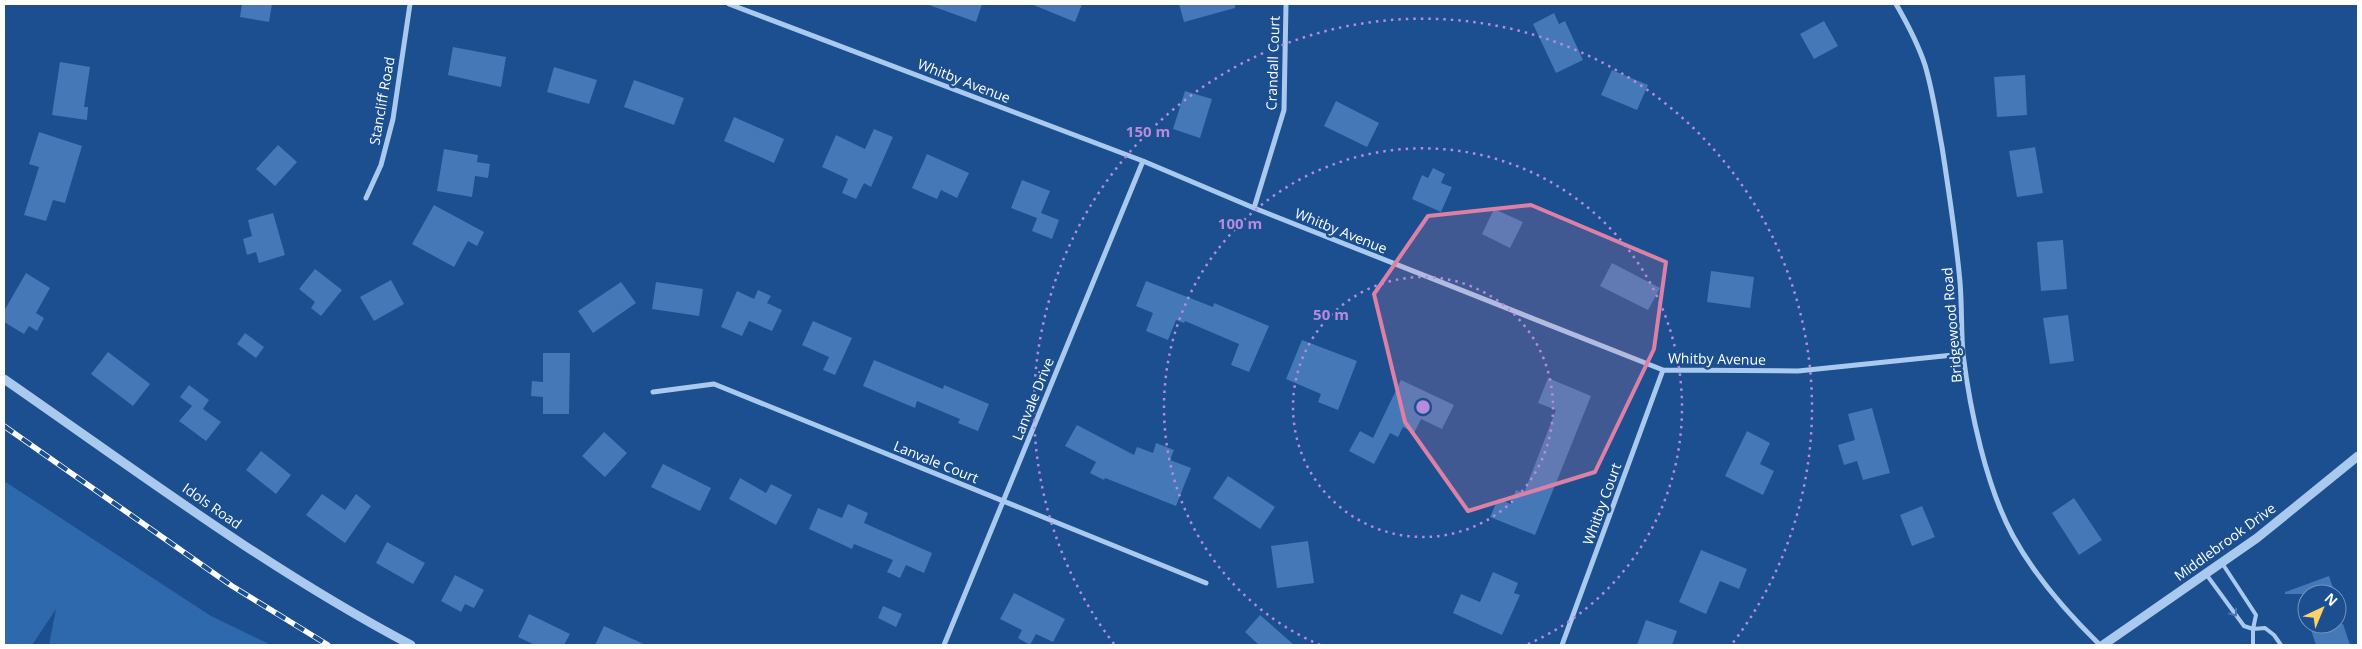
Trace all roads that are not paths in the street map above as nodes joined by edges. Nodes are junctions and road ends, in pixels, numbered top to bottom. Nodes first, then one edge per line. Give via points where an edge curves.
1 (410, 4) edge
2 (729, 4) edge
3 (1286, 4) edge
4 (1896, 4) edge
5 (1143, 161) junction
6 (366, 198) dead end
7 (1254, 208) junction
8 (1964, 354) junction
9 (1663, 370) junction
10 (4, 379) edge
11 (653, 392) dead end
12 (2358, 456) edge
13 (1003, 502) junction
14 (2222, 562) junction
15 (2206, 574) junction
16 (1206, 583) dead end
17 (2253, 629) junction
18 (411, 645) edge
19 (944, 645) edge
20 (1562, 645) edge
21 (2101, 645) edge
22 (2253, 645) edge
23 (2281, 645) edge

1 - 6 street, Stancliff Road via 393,119 381,165
2 - 5 street, Whitby Avenue
3 - 7 street, Crandall Court via 1284,110
4 - 8 street, Bridgewood Road via 1924,64 1932,95 1956,244
5 - 7 street, Whitby Avenue
5 - 13 street, Lanvale Drive
7 - 9 street, Whitby Avenue
8 - 9 street, Whitby Avenue via 1798,371
8 - 21 street, Bridgewood Road via 1985,461 2013,535 2029,562 2073,619
9 - 20 street, Whitby Court
10 - 18 street, Idols Road via 262,558
11 - 13 street, Lanvale Court via 714,384
12 - 14 street, Middlebrook Drive via 2258,538
13 - 16 street, Lanvale Court
13 - 19 street, Lanvale Drive
14 - 15 street, Middlebrook Drive
14 - 17 lane via 2256,615
15 -> 17 lane via 2244,626
15 - 21 street, Middlebrook Drive
17 - 22 lane
17 - 23 lane via 2265,628

